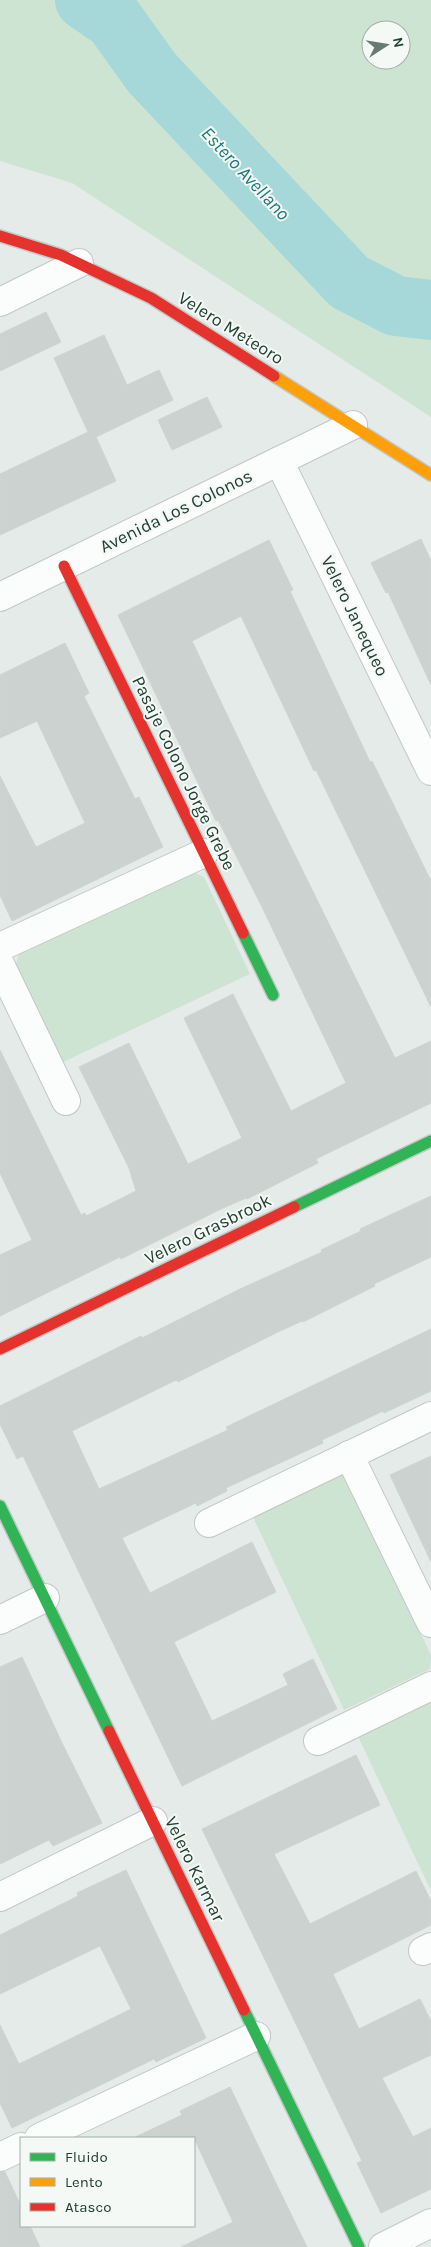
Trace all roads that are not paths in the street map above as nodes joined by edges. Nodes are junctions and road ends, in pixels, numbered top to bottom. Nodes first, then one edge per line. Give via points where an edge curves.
1 (0, 236) edge
2 (79, 263) junction
3 (0, 302) edge
4 (353, 425) junction
5 (279, 460) junction
6 (431, 475) edge
7 (64, 566) junction
8 (0, 597) edge
9 (431, 771) edge
10 (204, 853) junction
11 (0, 947) edge
12 (0, 964) edge
13 (273, 995) dead end
14 (66, 1101) dead end
15 (431, 1141) edge
16 (0, 1349) edge
17 (431, 1416) edge
18 (349, 1455) junction
19 (0, 1506) edge
20 (209, 1523) dead end
21 (45, 1598) junction
22 (0, 1620) edge
23 (431, 1623) edge
24 (431, 1686) edge
25 (318, 1741) dead end
26 (153, 1821) junction
27 (0, 1897) edge
28 (256, 2036) junction
29 (41, 2137) edge
30 (20, 2146) edge
31 (0, 2156) edge
32 (431, 2224) edge
33 (359, 2247) edge
34 (383, 2247) edge

1 - 2 street, Velero Meteoro
2 - 3 street
2 - 4 street, Velero Meteoro via 151,298
4 - 5 street, Avenida Los Colonos
4 - 6 street, Velero Meteoro
5 - 7 street, Avenida Los Colonos
5 - 9 street, Velero Janequeo
7 - 8 street, Avenida Los Colonos
7 - 10 street, Pasaje Colono Jorge Grebe
10 - 11 street
10 - 13 street, Pasaje Colono Jorge Grebe
12 - 14 street
15 - 16 street, Velero Grasbrook
17 - 18 street
18 - 20 street
18 - 23 street
19 - 21 street, Velero Karmar
21 - 22 street
21 - 26 street, Velero Karmar
24 - 25 street
26 - 27 street
26 - 28 street, Velero Karmar
28 - 29 street
28 - 33 street, Velero Karmar
30 - 31 street
32 - 34 street

